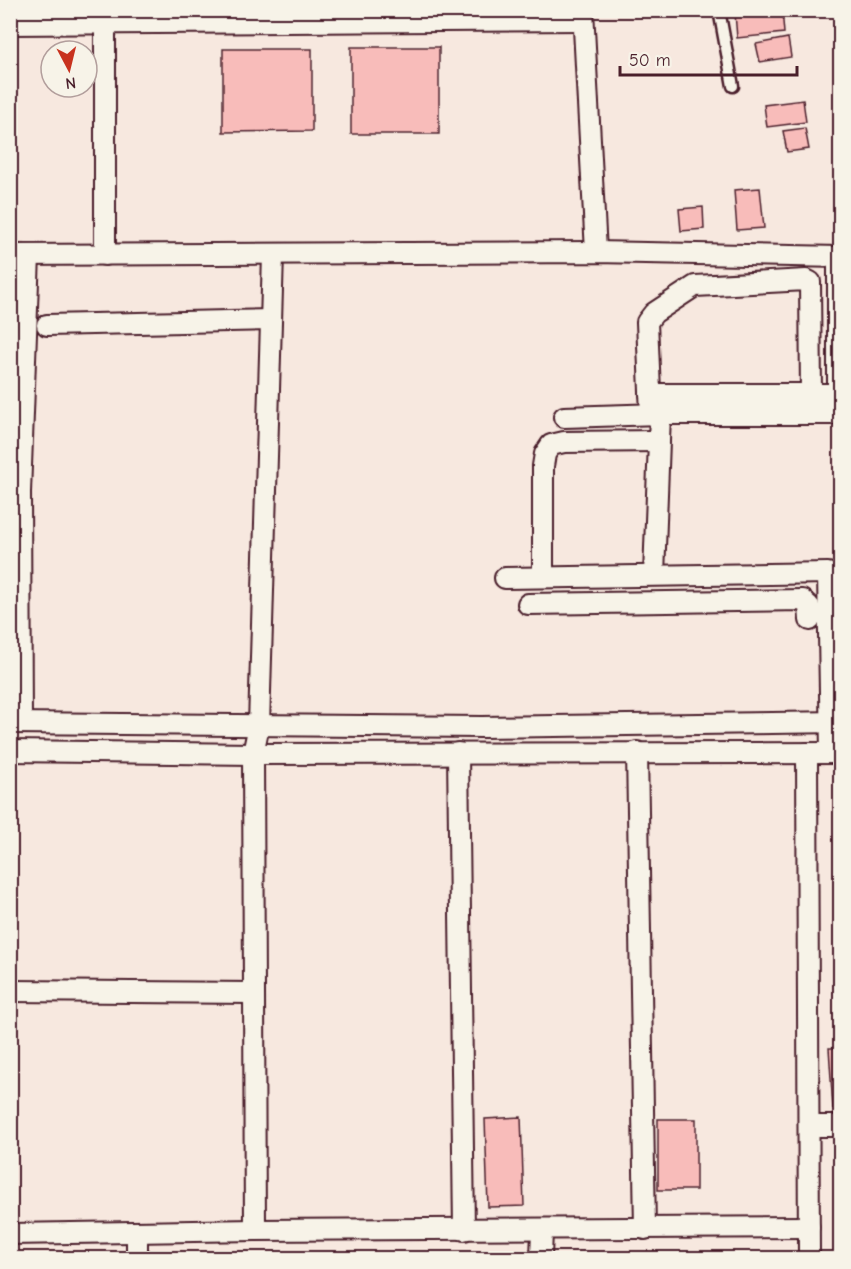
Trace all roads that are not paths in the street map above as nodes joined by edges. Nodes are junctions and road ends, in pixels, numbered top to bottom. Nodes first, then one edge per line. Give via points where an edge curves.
1 (719, 10) edge
2 (583, 15) edge
3 (105, 18) edge
4 (10, 24) edge
5 (733, 86) dead end
6 (596, 252) junction
7 (20, 255) edge
8 (105, 255) junction
9 (273, 255) junction
10 (839, 258) edge
11 (271, 320) junction
12 (47, 325) dead end
13 (650, 394) junction
14 (811, 394) junction
15 (838, 394) junction
16 (655, 414) junction
17 (839, 414) edge
18 (564, 417) dead end
19 (659, 441) junction
20 (15, 492) edge
21 (834, 573) edge
22 (658, 575) junction
23 (543, 577) junction
24 (505, 578) dead end
25 (663, 602) junction
26 (528, 604) dead end
27 (810, 620) dead end
28 (835, 721) edge
29 (16, 723) edge
30 (259, 725) junction
31 (10, 751) edge
32 (637, 752) junction
33 (458, 753) junction
34 (807, 753) junction
35 (836, 753) edge
36 (253, 754) junction
37 (10, 991) edge
38 (253, 993) junction
39 (809, 1126) junction
40 (840, 1126) edge
41 (809, 1227) junction
42 (645, 1229) junction
43 (255, 1230) junction
44 (464, 1230) junction
45 (542, 1230) junction
46 (137, 1232) junction
47 (10, 1234) edge
48 (137, 1258) edge
49 (541, 1258) edge
50 (809, 1258) edge

1 - 5 lane
2 - 3 street
2 - 6 street
3 - 4 street
3 - 8 street
6 - 9 street
6 - 10 street
7 - 8 street
7 - 20 street
8 - 9 street
9 - 11 street
10 - 15 street
11 - 12 street
11 - 30 street
13 - 14 street
13 - 14 street via 646,332 654,313 695,286 806,280 810,282
13 - 16 street
14 - 15 street
15 - 17 street
16 - 17 street
16 - 18 street
16 - 19 street
19 - 22 street
19 - 23 street via 551,445 543,466
20 - 29 street
21 - 22 street
21 - 28 street
22 - 23 street
22 - 25 street
23 - 24 street
25 - 26 street
25 - 27 street via 802,600 809,606
28 - 30 street via 482,727
28 - 35 street
29 - 30 street
30 - 36 street
31 - 36 street
32 - 33 street
32 - 34 street
32 - 42 street
33 - 36 street
33 - 44 street
34 - 35 street
34 - 39 street
36 - 38 street
37 - 38 street
38 - 43 street
39 - 40 street
39 - 41 street
41 - 42 street
41 - 50 street
42 - 45 street
43 - 44 street
43 - 46 street
44 - 45 street
45 - 49 street
46 - 47 street
46 - 48 street

